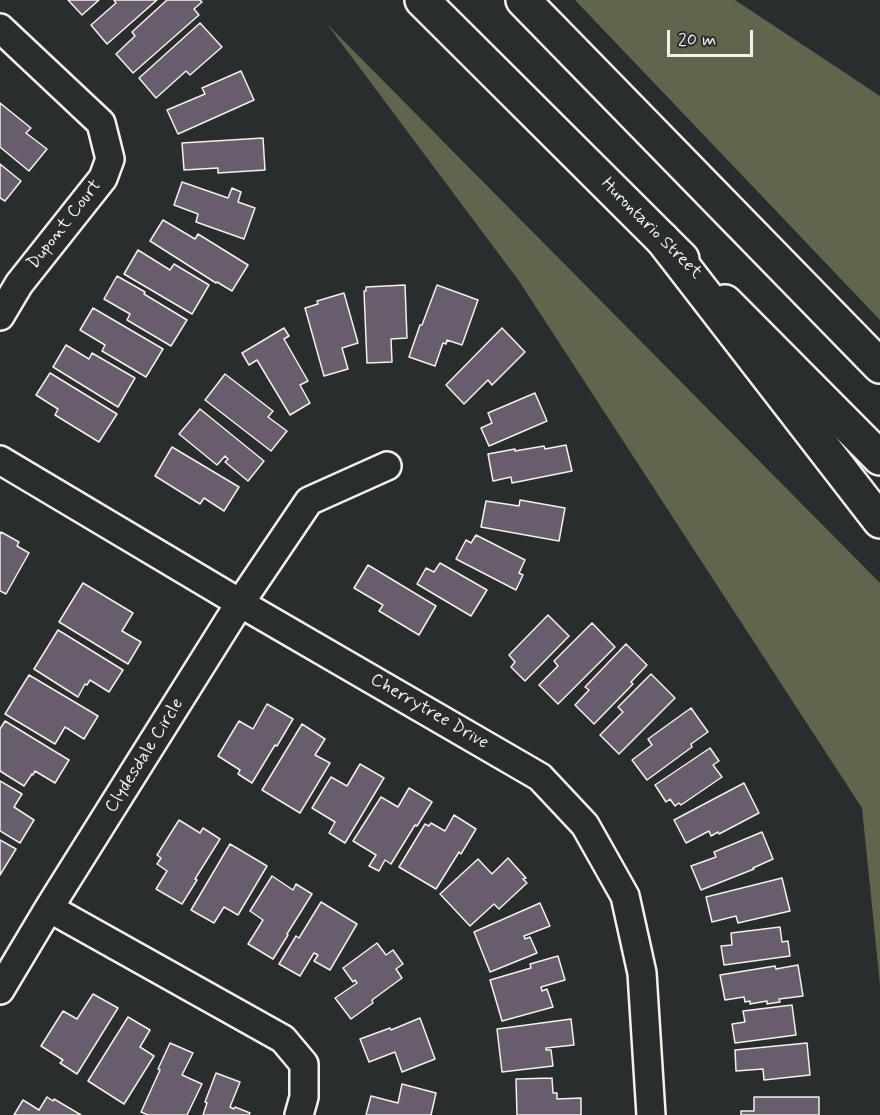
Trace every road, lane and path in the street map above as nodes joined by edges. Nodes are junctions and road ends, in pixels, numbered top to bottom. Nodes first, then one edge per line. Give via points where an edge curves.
1 (422, 0) edge
2 (523, 0) edge
3 (0, 28) edge
4 (662, 239) junction
5 (0, 316) edge
6 (880, 366) edge
7 (880, 458) edge
8 (0, 460) edge
9 (387, 466) dead end
10 (880, 521) edge
11 (240, 603) junction
12 (49, 908) junction
13 (0, 990) edge
14 (299, 1115) edge
15 (651, 1115) edge

1 - 4 main road, Hurontario Street
2 - 6 main road
3 - 5 street, Dupont Court via 101,123 110,159 103,178 20,284
4 - 7 main road, Hurontario Street
4 - 10 main road
8 - 11 street, Cherrytree Drive
9 - 11 street, Clydesdale Circle via 309,501
11 - 12 street, Clydesdale Circle
11 - 15 street, Cherrytree Drive via 540,777 585,825 625,896 642,973
12 - 13 street, Clydesdale Circle
12 - 14 street via 283,1039 304,1064 304,1097

